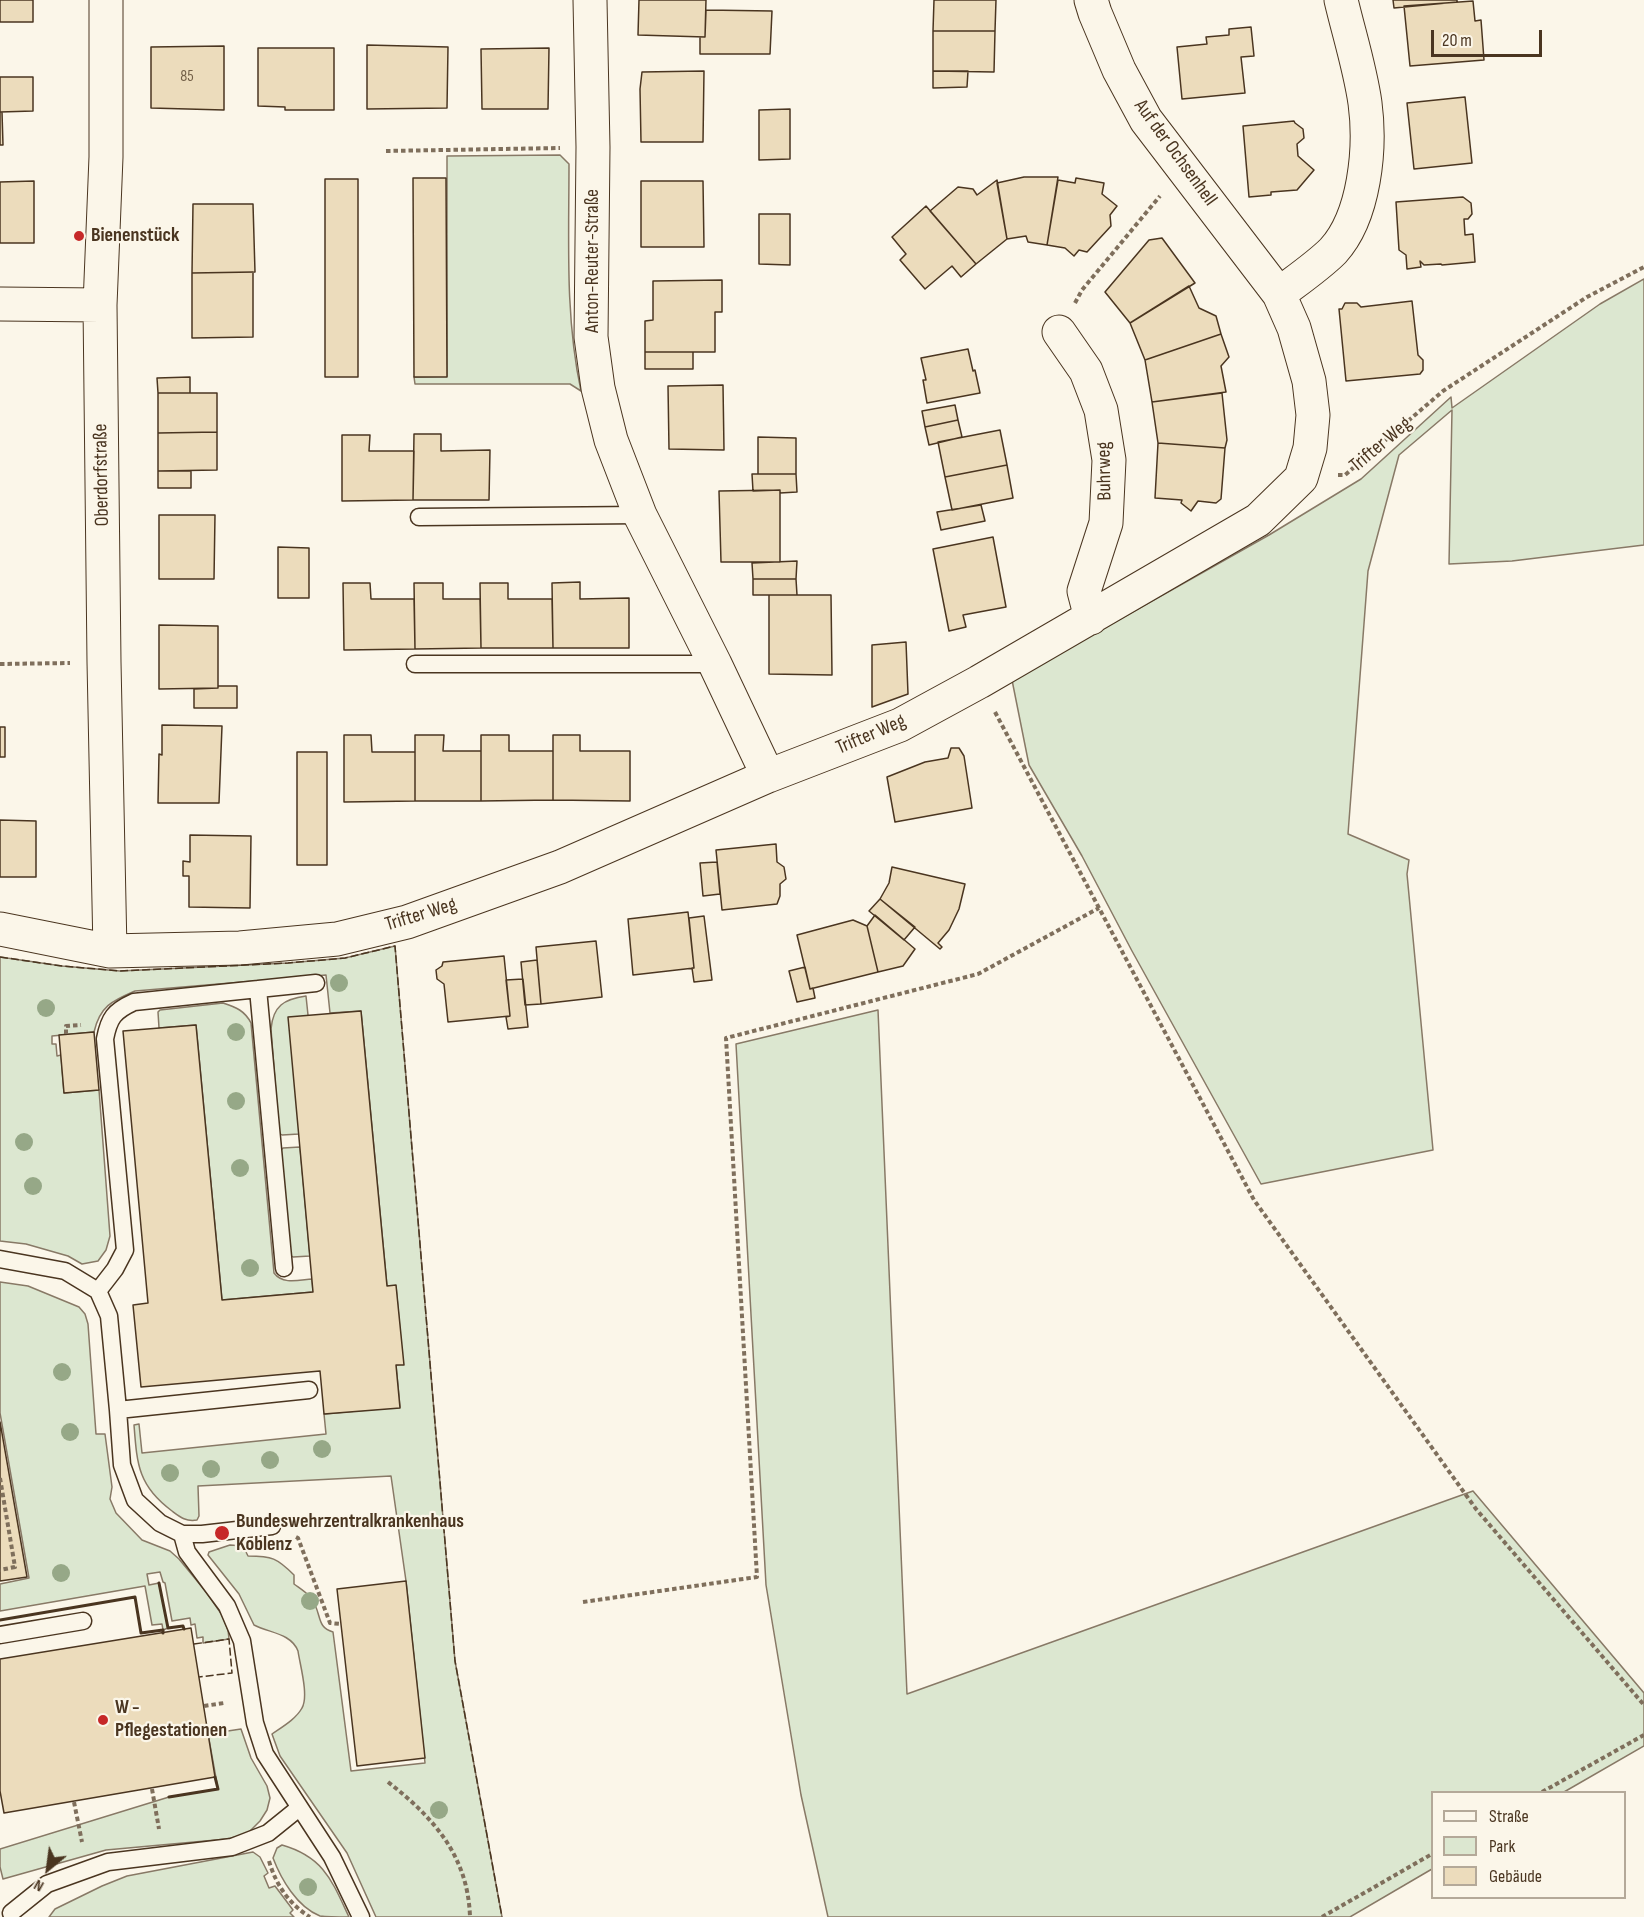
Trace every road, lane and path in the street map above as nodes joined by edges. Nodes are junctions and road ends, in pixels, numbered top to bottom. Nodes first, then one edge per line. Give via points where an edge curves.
1 (106, 0) edge
2 (590, 0) edge
3 (1091, 0) edge
4 (1341, 0) edge
5 (593, 147) junction
6 (386, 152) dead end
7 (1184, 168) junction
8 (1644, 267) edge
9 (1280, 294) junction
10 (0, 304) edge
11 (100, 305) junction
12 (1059, 332) joint
13 (1301, 478) junction
14 (640, 515) junction
15 (419, 517) dead end
16 (1090, 618) junction
17 (104, 662) junction
18 (0, 664) edge
19 (415, 664) dead end
20 (715, 664) junction
21 (979, 682) junction
22 (768, 777) junction
23 (1099, 908) junction
24 (0, 929) edge
25 (110, 951) junction
26 (316, 983) dead end
27 (258, 989) junction
28 (0, 1259) edge
29 (284, 1268) dead end
30 (98, 1291) junction
31 (309, 1390) dead end
32 (118, 1410) junction
33 (0, 1478) edge
34 (272, 1526) joint
35 (182, 1534) junction
36 (0, 1570) edge
37 (583, 1602) dead end
38 (83, 1621) dead end
39 (341, 1624) dead end
40 (0, 1635) edge
41 (223, 1703) dead end
42 (1644, 1705) edge
43 (204, 1706) dead end
44 (1644, 1735) edge
45 (388, 1782) dead end
46 (152, 1789) dead end
47 (1544, 1791) edge
48 (74, 1802) dead end
49 (299, 1808) junction
50 (260, 1836) junction
51 (163, 1855) junction
52 (1431, 1855) edge
53 (87, 1870) junction
54 (11, 1913) dead end
55 (310, 1917) edge
56 (360, 1917) edge
57 (470, 1917) edge
58 (1322, 1917) edge

1 - 11 street, Oberdorfstraße via 106,157
2 - 5 street, Anton-Reuter-Straße
3 - 7 street, Auf der Ochsenhell via 1119,70 1146,120
4 - 9 street via 1365,102 1368,139 1364,179 1355,216 1334,250
5 - 6 path
5 - 14 street, Anton-Reuter-Straße via 591,337 611,440
7 - 9 street, Auf der Ochsenhell
7 - 12 path via 1082,290
8 - 13 path, Trifter Weg via 1587,297 1443,391 1345,475
9 - 13 street, Auf der Ochsenhell via 1309,381 1313,415 1310,447
10 - 11 street
11 - 17 street, Oberdorfstraße
12 - 16 street, Buhrweg via 1086,371 1101,410 1109,460 1106,523 1084,591
13 - 16 street, Trifter Weg via 1258,520
14 - 15 lane
14 - 20 street, Anton-Reuter-Straße
16 - 21 street, Trifter Weg
17 - 18 path
17 - 25 street, Oberdorfstraße
19 - 20 lane
20 - 22 street, Anton-Reuter-Straße
21 - 22 street, Trifter Weg via 900,725
21 - 23 path
22 - 25 street, Trifter Weg via 560,867 406,922 337,939 240,948
23 - 37 path via 978,974 726,1038 757,1577
23 - 42 path via 1254,1200 1476,1509
24 - 25 street, Trifter Weg
26 - 27 lane
27 - 29 lane
27 - 30 lane via 134,1002 120,1008 108,1022 105,1039 125,1250
28 - 30 lane via 65,1270
30 - 32 lane via 109,1316
31 - 32 lane
32 - 35 lane via 122,1465 135,1500 160,1523
33 - 36 path via 15,1567
34 - 35 lane
34 - 39 path via 298,1538 330,1623
35 - 49 lane via 187,1552 227,1606 242,1641 255,1724 265,1754
38 - 40 lane
41 - 43 path
44 - 47 path
45 - 57 path via 438,1827 457,1860 469,1895
46 - 51 path
48 - 53 path
49 - 50 lane
49 - 56 lane via 332,1857
50 - 51 lane via 232,1847
50 - 55 path via 273,1875 286,1897
51 - 53 lane via 108,1862
52 - 58 path
53 - 54 lane via 47,1884

